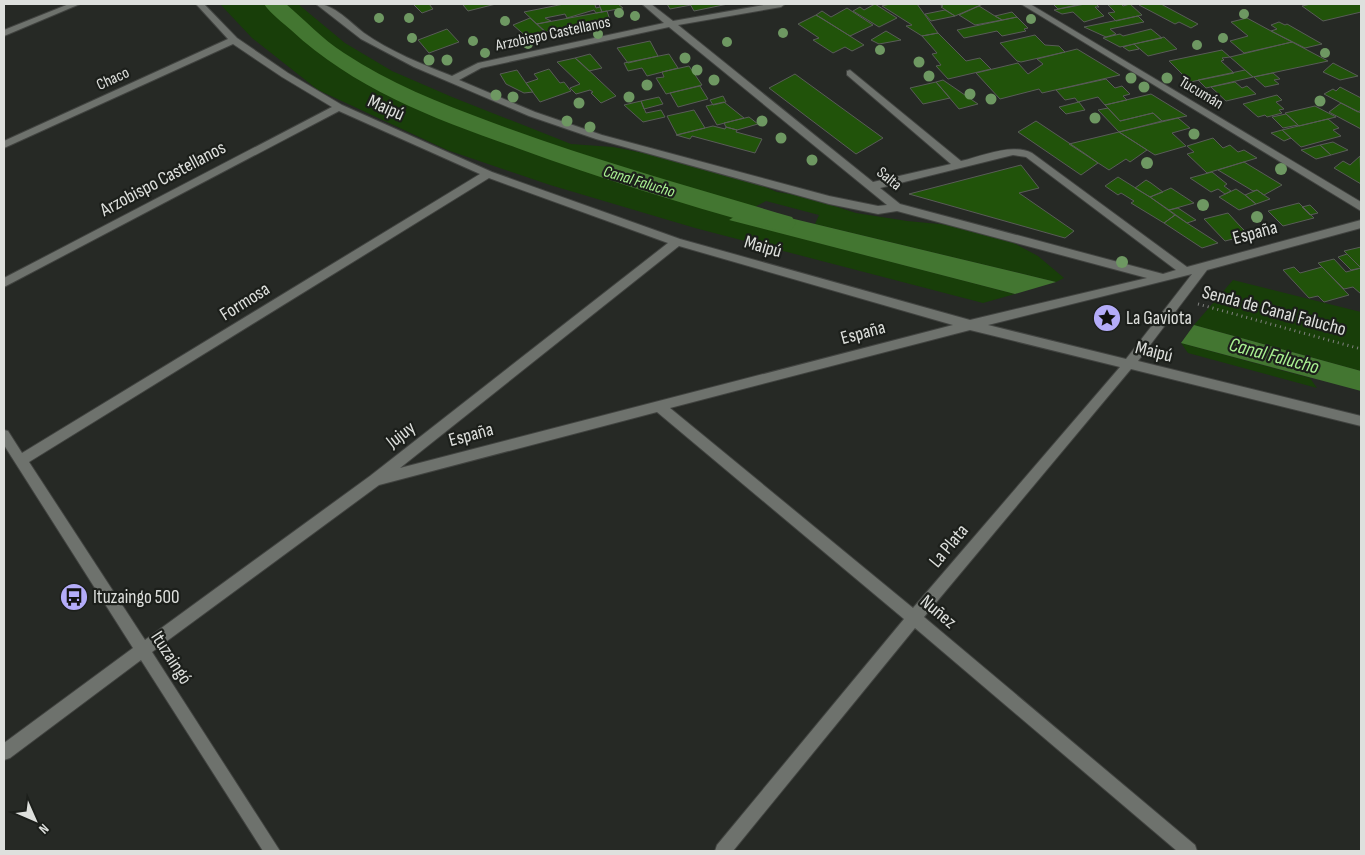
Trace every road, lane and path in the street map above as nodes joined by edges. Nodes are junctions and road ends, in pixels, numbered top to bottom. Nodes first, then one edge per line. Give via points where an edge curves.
1 (76, 4) edge
2 (200, 4) edge
3 (320, 4) edge
4 (646, 4) edge
5 (781, 4) edge
6 (1025, 4) edge
7 (672, 24) junction
8 (4, 32) edge
9 (234, 40) junction
10 (850, 74) dead end
11 (452, 80) junction
12 (339, 107) junction
13 (4, 145) edge
14 (959, 165) junction
15 (488, 174) junction
16 (872, 186) junction
17 (897, 207) junction
18 (1361, 207) edge
19 (1361, 224) edge
20 (677, 242) junction
21 (1204, 266) junction
22 (1185, 271) junction
23 (1162, 278) junction
24 (4, 283) edge
25 (1178, 299) junction
26 (970, 325) junction
27 (1361, 349) edge
28 (1128, 365) junction
29 (659, 406) junction
30 (1361, 421) edge
31 (4, 435) edge
32 (20, 461) junction
33 (375, 480) junction
34 (914, 618) junction
35 (142, 650) junction
36 (4, 752) edge
37 (272, 851) edge
38 (723, 851) edge
39 (1189, 851) edge

1 - 8 street
2 - 9 street, Maipú
3 - 11 street via 364,37
4 - 7 street, Salta
5 - 7 street, Arzobispo Castellanos
6 - 18 street, Tucumán
7 - 11 street, Arzobispo Castellanos via 478,66
7 - 16 street, Salta
9 - 12 street, Maipú
9 - 13 street, Chaco
10 - 14 street
11 - 17 street via 532,114 598,137 829,200 878,210
12 - 15 street, Maipú
12 - 24 street, Arzobispo Castellanos
14 - 16 street
14 - 22 street via 1013,152 1029,155
15 - 20 street, Maipú
15 - 32 street, Formosa
16 - 17 street, Salta
17 - 23 street, Salta
19 - 21 street, España
20 - 26 street, Maipú
20 - 33 street, Jujuy
21 - 22 street, España
21 - 25 street, La Plata
22 - 23 street, España
23 - 26 street, España
25 - 27 path, Senda de Canal Falucho
25 - 28 street, La Plata
26 - 28 street, Maipú
26 - 29 street, España
28 - 30 street, Maipú
28 - 34 street, La Plata
29 - 33 street, España
29 - 34 street, Nuñez
31 - 32 street, Ituzaingó
32 - 35 street, Ituzaingó
33 - 35 street, Jujuy
34 - 38 street, La Plata
34 - 39 street, Nuñez
35 - 36 street, Jujuy
35 - 37 street, Ituzaingó

